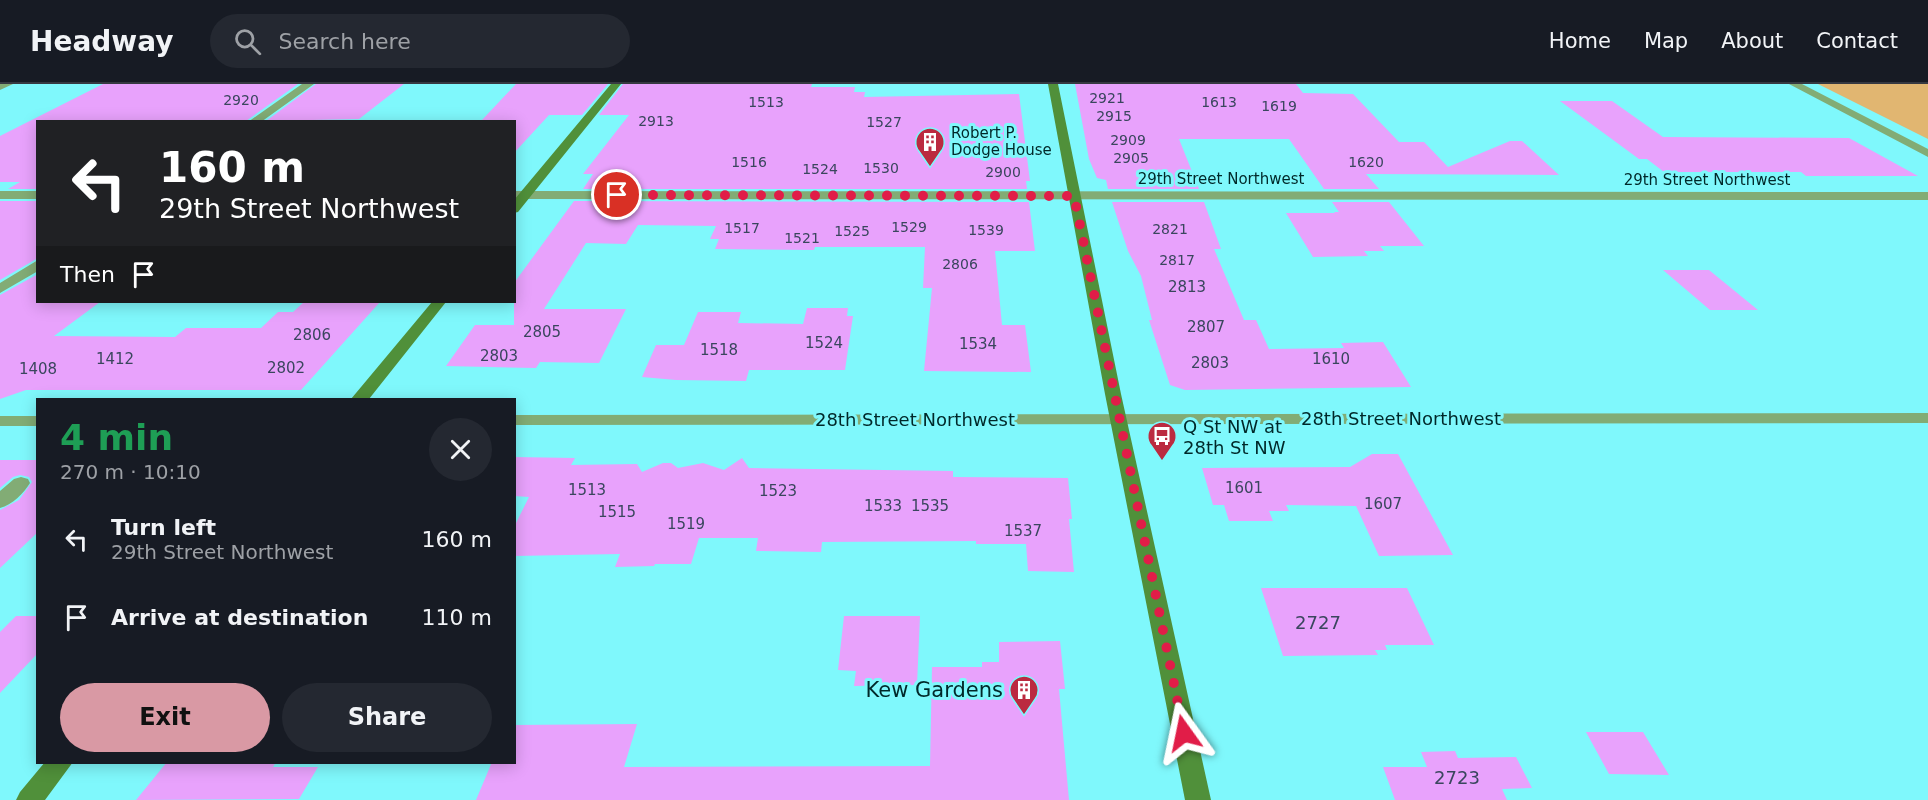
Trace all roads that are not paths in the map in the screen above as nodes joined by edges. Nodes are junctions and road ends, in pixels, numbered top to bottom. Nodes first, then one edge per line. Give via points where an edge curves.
1 (8, 84) edge
2 (309, 84) edge
3 (616, 84) edge
4 (1053, 84) edge
5 (1794, 84) edge
6 (0, 87) edge
7 (256, 120) edge
8 (1928, 154) edge
9 (0, 195) edge
10 (36, 195) edge
11 (520, 195) edge
12 (1074, 196) junction
13 (1928, 196) edge
14 (36, 265) edge
15 (0, 289) edge
16 (438, 303) edge
17 (361, 398) edge
18 (1119, 418) junction
19 (1928, 418) edge
20 (516, 420) edge
21 (0, 421) edge
22 (36, 421) edge
23 (21, 483) dead end
24 (0, 502) edge
25 (58, 764) edge
26 (29, 800) edge
27 (1198, 800) edge

1 - 6 street
2 - 7 street
3 - 11 street
4 - 12 street
5 - 8 street
9 - 10 street
11 - 12 street, 29th Street Northwest
12 - 13 street, 29th Street Northwest
12 - 18 street
14 - 15 street
16 - 17 street
18 - 19 street, 28th Street Northwest
18 - 20 street, 28th Street Northwest
18 - 27 street
21 - 22 street
23 - 24 street
25 - 26 street

